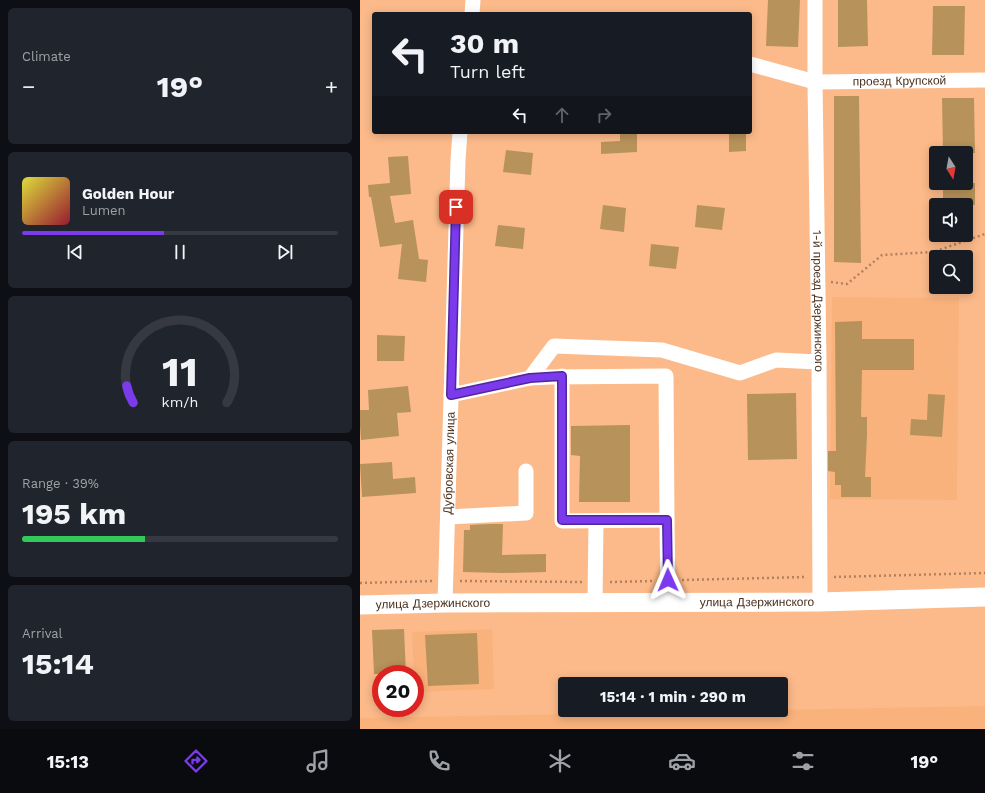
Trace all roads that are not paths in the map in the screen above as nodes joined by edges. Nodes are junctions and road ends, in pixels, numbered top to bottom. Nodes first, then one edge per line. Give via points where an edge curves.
1 (473, 0) edge
2 (815, 0) edge
3 (472, 12) edge
4 (752, 65) edge
5 (985, 80) edge
6 (815, 82) junction
7 (460, 134) edge
8 (819, 362) junction
9 (562, 376) junction
10 (530, 378) junction
11 (451, 395) junction
12 (526, 471) dead end
13 (448, 517) junction
14 (596, 520) junction
15 (667, 520) junction
16 (985, 597) edge
17 (595, 602) junction
18 (668, 602) junction
19 (820, 602) junction
20 (445, 603) junction
21 (360, 606) edge

1 - 3 street
2 - 6 street, 1-й проезд Дзержинского
4 - 6 street, проезд Крупской
5 - 6 street, проезд Крупской
6 - 8 street, 1-й проезд Дзержинского
7 - 11 street, Дубровская улица
8 - 10 street via 776,360 740,373 662,350 554,346
8 - 19 street, 1-й проезд Дзержинского
9 - 10 street
9 - 14 street via 562,520
9 - 15 street via 666,376
10 - 11 street
11 - 13 street, Дубровская улица
12 - 13 street via 526,513
13 - 20 street, Дубровская улица
14 - 15 street
14 - 17 street
15 - 18 street
16 - 19 main road, улица Дзержинского
17 - 18 main road, улица Дзержинского
17 - 20 main road, улица Дзержинского
18 - 19 main road, улица Дзержинского
20 - 21 main road, улица Дзержинского

